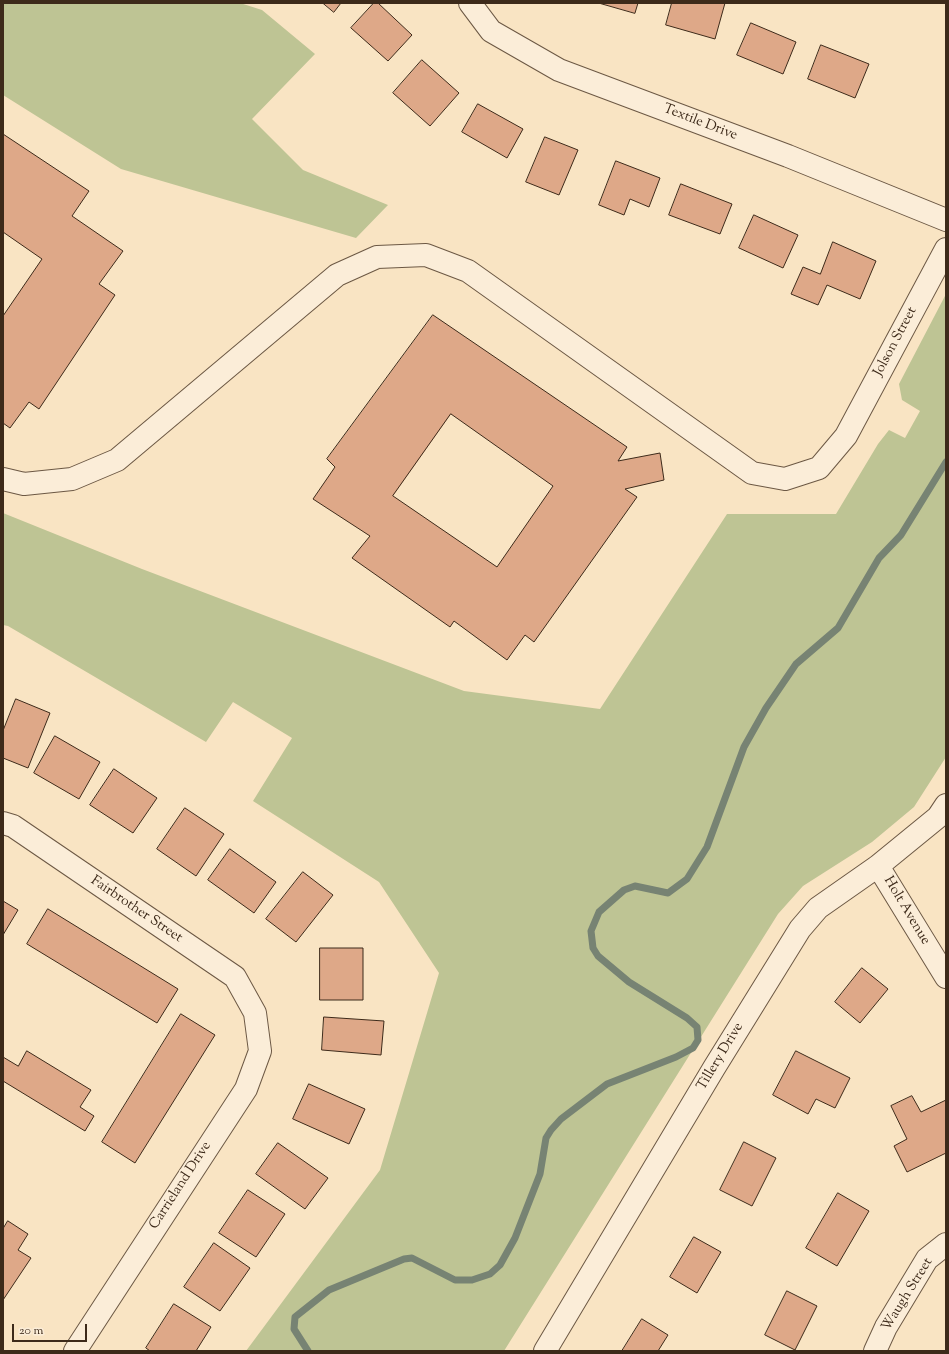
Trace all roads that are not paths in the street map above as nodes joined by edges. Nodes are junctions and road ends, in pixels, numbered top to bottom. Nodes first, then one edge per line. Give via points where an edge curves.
1 (470, 3) edge
2 (946, 220) edge
3 (946, 249) edge
4 (3, 479) edge
5 (946, 805) edge
6 (3, 823) edge
7 (878, 866) junction
8 (946, 977) edge
9 (255, 1013) joint
10 (946, 1244) edge
11 (75, 1351) edge
12 (546, 1351) edge
13 (875, 1351) edge

1 - 2 street, Textile Drive via 491,31 558,70 788,156
3 - 4 street, Jolson Street via 846,436 819,468 785,479 752,473 468,271 426,255 377,257 337,275 117,460 72,479 24,484
5 - 7 street, Tillery Drive via 938,817
6 - 9 street, Fairbrother Street via 13,826 235,977
7 - 8 street, Holt Avenue
7 - 12 street, Tillery Drive via 818,908 800,929 714,1068
9 - 11 street, Carrieland Drive via 260,1051 246,1089
10 - 13 street, Waugh Street via 927,1259 886,1327

